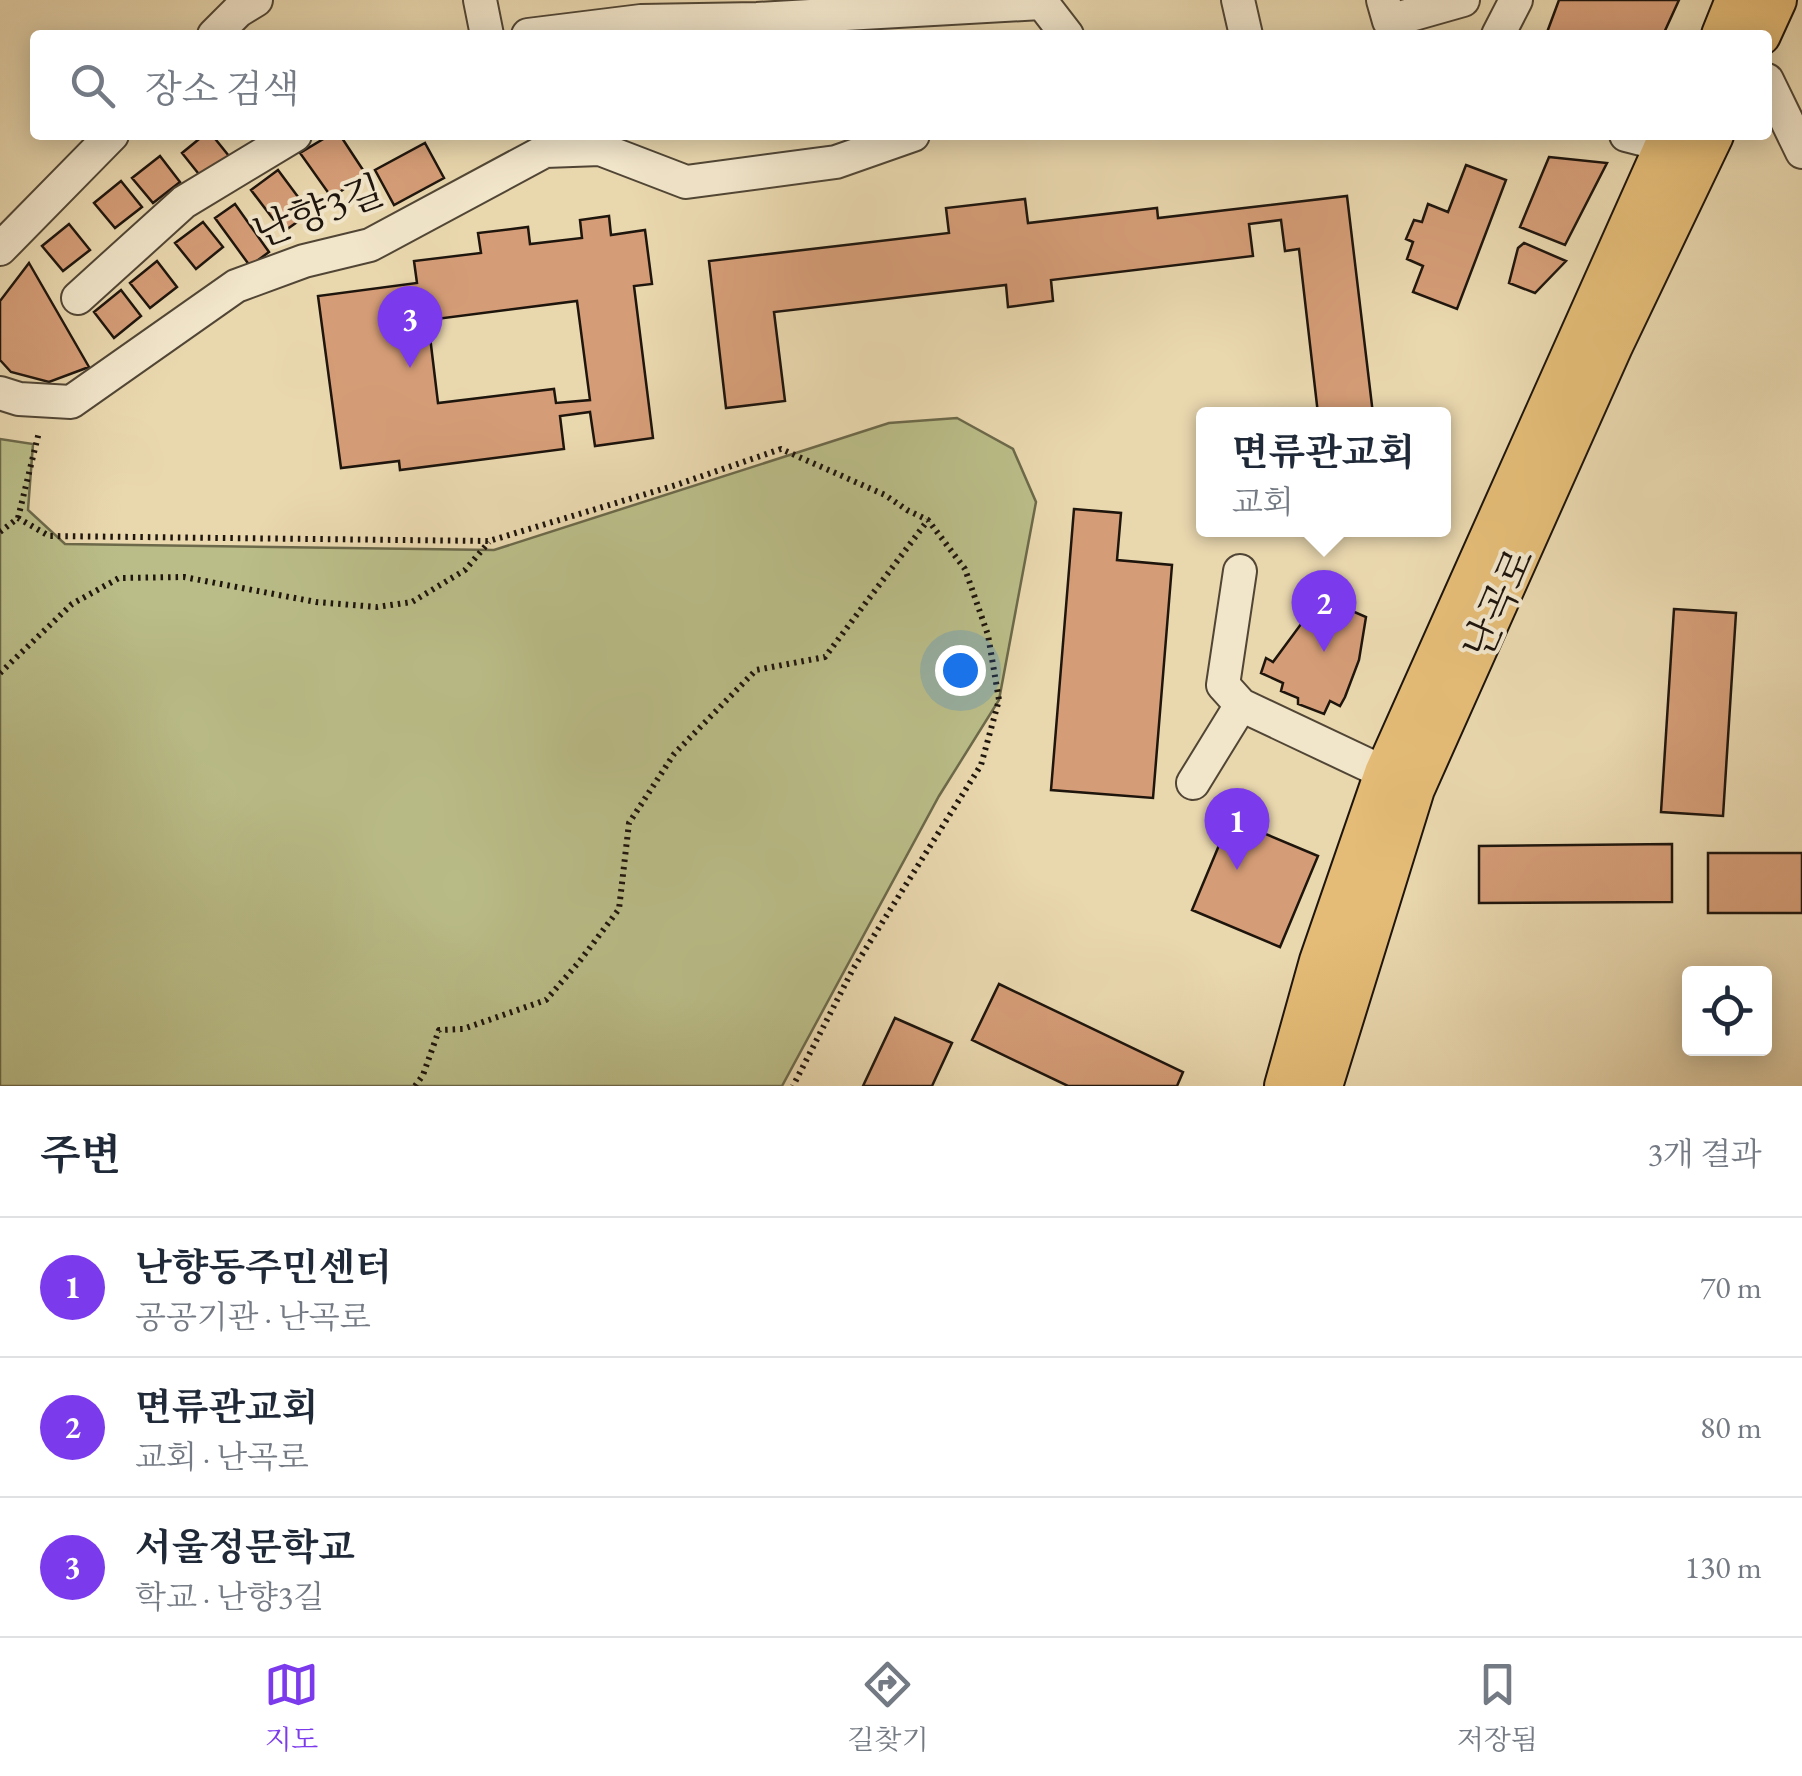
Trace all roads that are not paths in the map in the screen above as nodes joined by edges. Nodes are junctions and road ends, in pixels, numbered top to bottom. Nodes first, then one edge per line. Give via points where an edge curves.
1 (256, 0) edge
2 (480, 0) edge
3 (1238, 0) edge
4 (1463, 0) edge
5 (1516, 0) edge
6 (1736, 0) edge
7 (1776, 0) edge
8 (1041, 1) edge
9 (1386, 10) edge
10 (219, 30) edge
11 (486, 30) edge
12 (568, 30) edge
13 (1063, 30) edge
14 (1245, 30) edge
15 (1501, 30) edge
16 (1724, 30) edge
17 (1762, 30) edge
18 (1772, 90) edge
19 (107, 140) edge
20 (286, 140) edge
21 (899, 140) edge
22 (1668, 140) edge
23 (1711, 140) edge
24 (540, 143) edge
25 (1802, 152) edge
26 (0, 249) edge
27 (78, 298) dead end
28 (0, 393) edge
29 (1240, 570) dead end
30 (1241, 706) junction
31 (1385, 773) junction
32 (1193, 783) dead end
33 (1285, 1086) edge
34 (1322, 1086) edge

1 - 10 street
2 - 11 street
3 - 14 street
4 - 9 street
5 - 15 street
6 - 16 main road
7 - 17 main road
8 - 12 street
8 - 13 street
18 - 25 street
19 - 26 street
20 - 27 street via 184,202
21 - 24 street, 난향3길 via 836,162 686,182 600,149
22 - 31 main road, 난곡로
23 - 34 main road, 난곡로 via 1414,789
24 - 28 street, 난향3길 via 370,245 236,286 71,402
29 - 30 street via 1223,684
30 - 31 street
30 - 32 street
31 - 33 main road, 난곡로 via 1320,960

